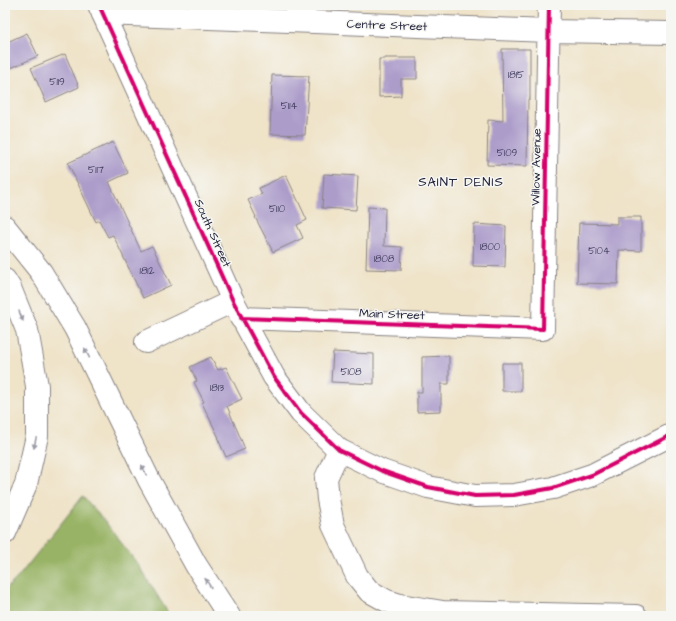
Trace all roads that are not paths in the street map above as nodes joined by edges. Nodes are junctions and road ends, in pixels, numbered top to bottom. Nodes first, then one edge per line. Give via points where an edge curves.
1 (549, 5) edge
2 (101, 9) edge
3 (548, 31) junction
4 (671, 33) edge
5 (5, 227) edge
6 (5, 280) edge
7 (237, 309) junction
8 (543, 330) joint
9 (146, 342) dead end
10 (671, 435) edge
11 (339, 450) junction
12 (5, 533) edge
13 (229, 616) edge
14 (636, 616) edge

1 - 3 main road, Willow Avenue
2 - 3 main road, Centre Street
2 - 7 main road, South Street
3 - 4 main road, Centre Street
3 - 8 main road, Willow Avenue
13 -> 5 main road via 196,565 149,480 75,328 41,272
6 -> 12 main road via 27,330 37,386 36,436 26,484
7 - 8 main road, Main Street
7 - 9 main road, Main Street
7 - 11 main road, South Street via 274,377 301,413
10 - 11 main road, South Street via 592,475 554,488 514,495 475,496 428,488 382,471
11 - 14 main road via 326,478 333,525 357,576 369,591 400,605 443,612

